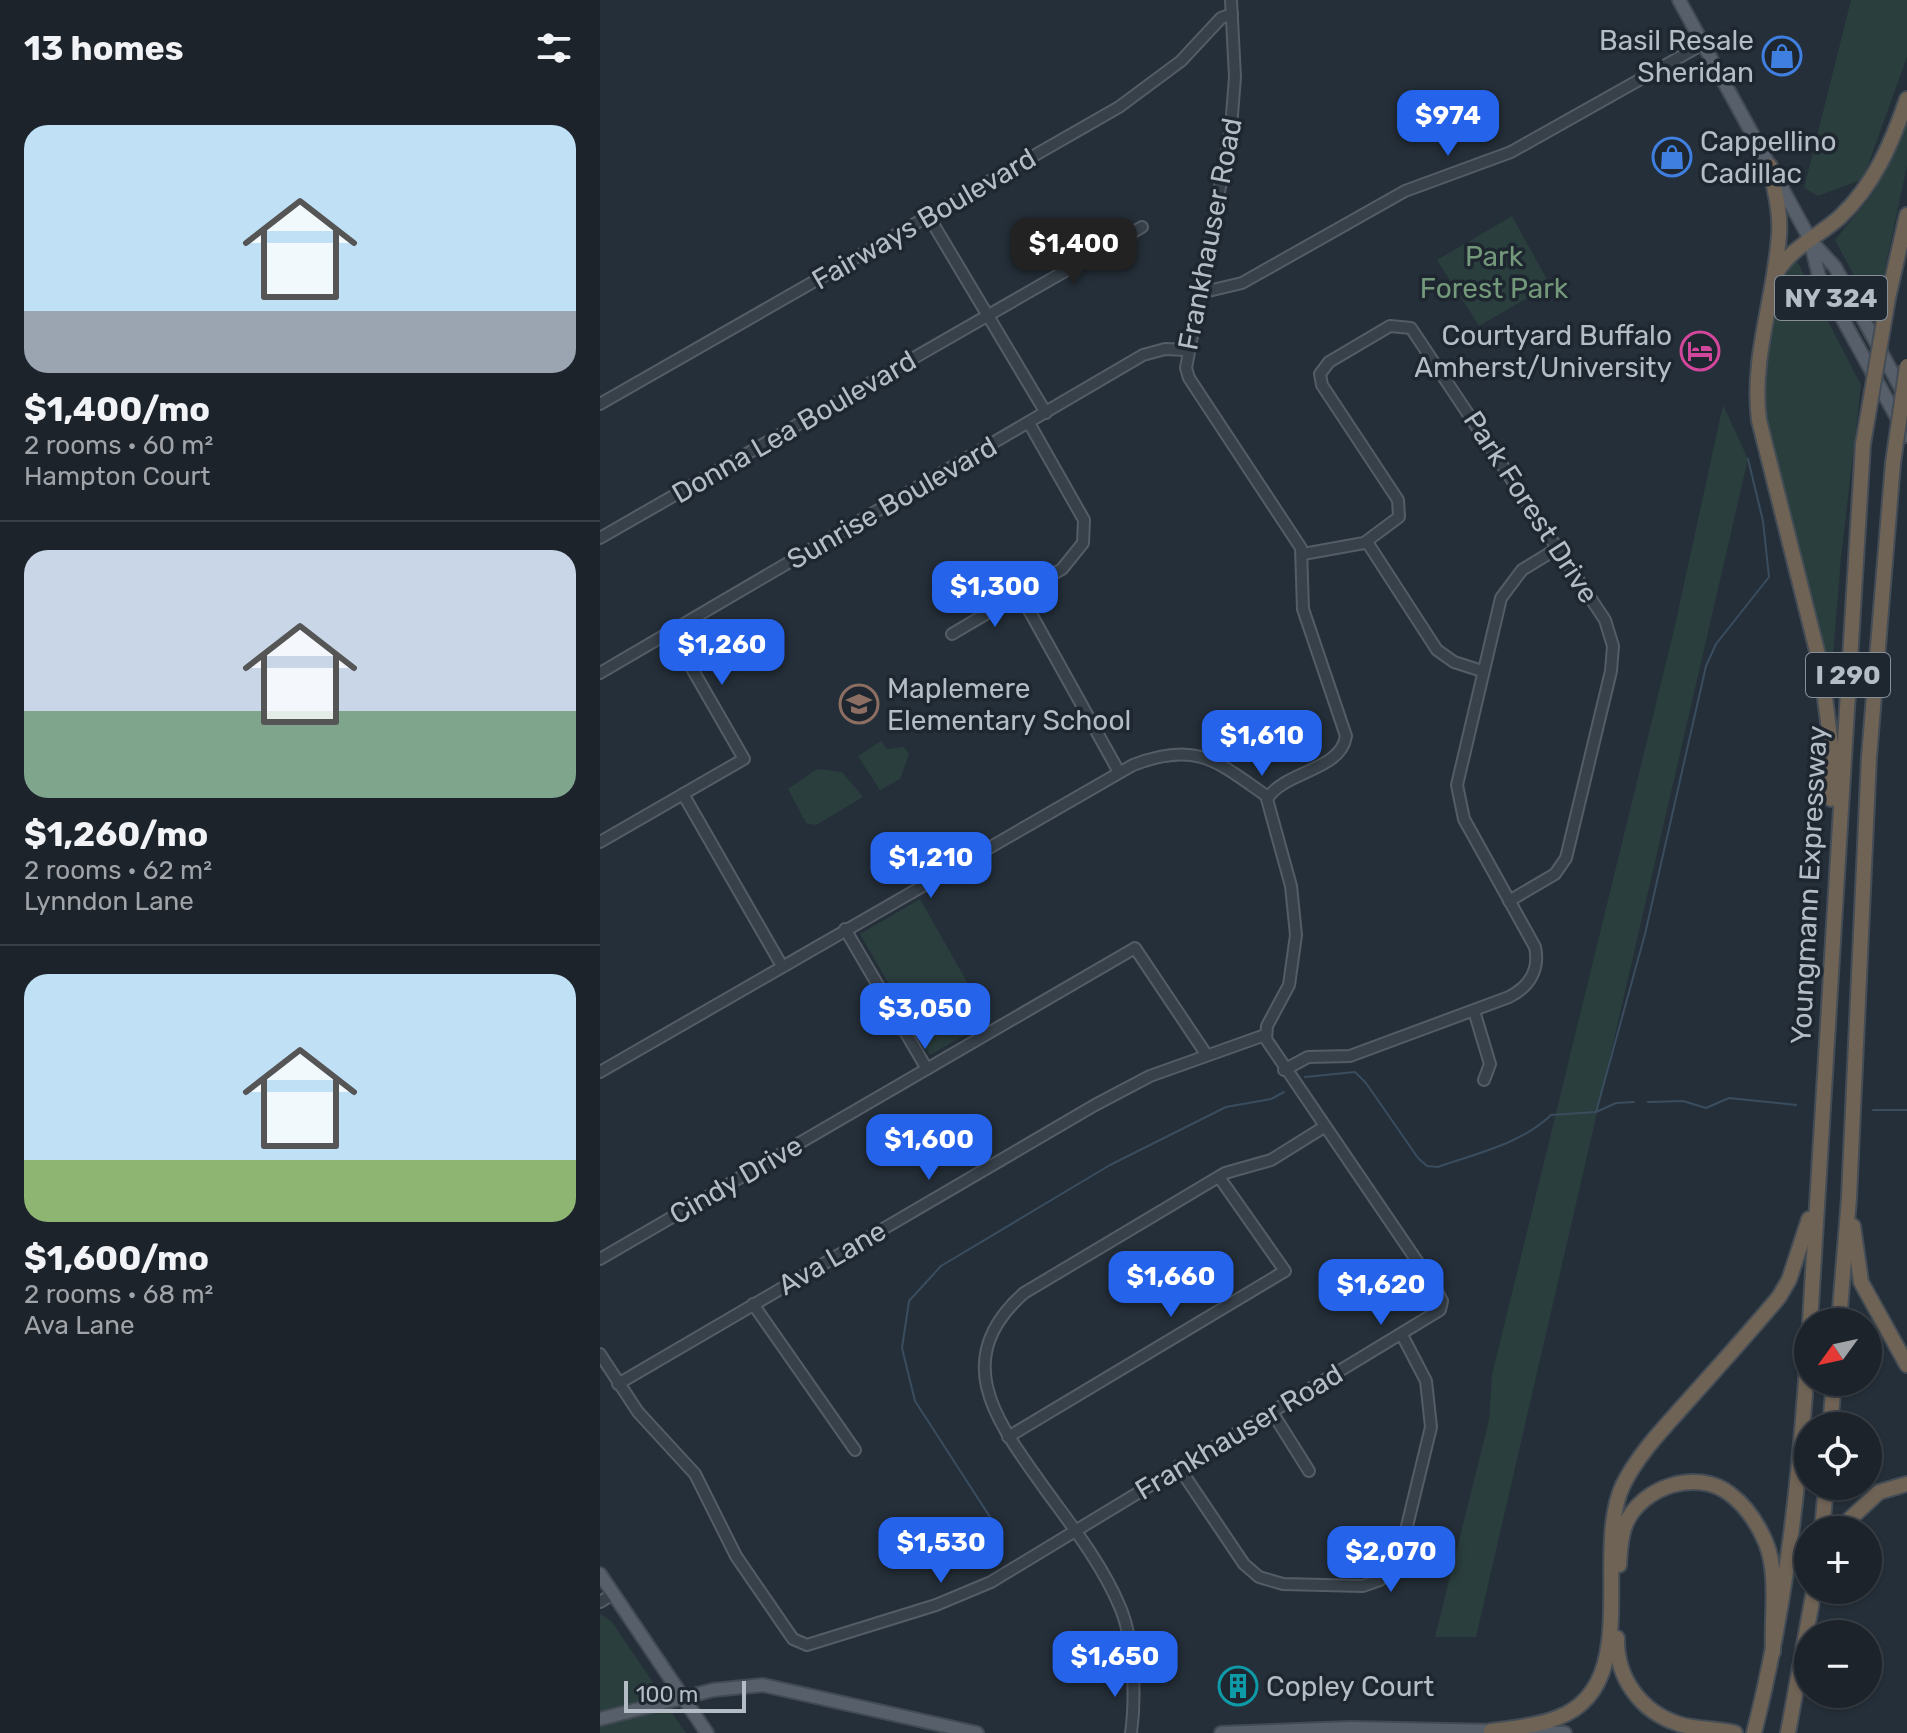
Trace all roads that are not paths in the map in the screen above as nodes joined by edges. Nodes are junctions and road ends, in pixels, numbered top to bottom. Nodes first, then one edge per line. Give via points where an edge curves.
1 (1231, 0) edge
2 (1679, 0) edge
3 (1232, 14) junction
4 (1703, 44) junction
5 (1907, 99) edge
6 (1770, 166) junction
7 (1907, 215) edge
8 (929, 217) junction
9 (1142, 227) dead end
10 (1811, 241) junction
11 (1773, 279) junction
12 (1200, 293) junction
13 (987, 317) junction
14 (1187, 350) junction
15 (1907, 366) edge
16 (1907, 399) edge
17 (600, 404) edge
18 (1046, 413) junction
19 (1029, 423) junction
20 (1907, 435) edge
21 (600, 538) edge
22 (1367, 542) junction
23 (1558, 548) junction
24 (1303, 554) junction
25 (1020, 594) junction
26 (671, 632) junction
27 (952, 634) dead end
28 (1482, 671) junction
29 (600, 673) edge
30 (1119, 772) junction
31 (683, 794) junction
32 (1268, 797) junction
33 (600, 842) edge
34 (1509, 901) junction
35 (1833, 907) junction
36 (845, 929) junction
37 (782, 966) junction
38 (1474, 1011) junction
39 (1265, 1035) junction
40 (1206, 1054) junction
41 (927, 1069) junction
42 (1284, 1070) junction
43 (600, 1072) edge
44 (1484, 1080) dead end
45 (1324, 1127) junction
46 (1819, 1176) junction
47 (1219, 1177) junction
48 (1849, 1198) junction
49 (600, 1259) edge
50 (753, 1304) junction
51 (1811, 1308) edge
52 (1840, 1308) edge
53 (1402, 1335) junction
54 (600, 1354) edge
55 (1907, 1365) edge
56 (618, 1384) junction
57 (1804, 1396) edge
58 (1272, 1412) junction
59 (1008, 1437) junction
60 (855, 1450) dead end
61 (1178, 1466) junction
62 (1309, 1471) dead end
63 (1907, 1484) edge
64 (1853, 1516) edge
65 (1075, 1531) junction
66 (600, 1574) edge
67 (613, 1594) junction
68 (600, 1602) edge
69 (1813, 1604) edge
70 (1773, 1652) junction
71 (683, 1697) junction
72 (600, 1719) edge
73 (1491, 1731) junction
74 (707, 1733) edge
75 (977, 1733) edge
76 (1131, 1733) edge
77 (1221, 1733) edge
78 (1565, 1733) edge
79 (1735, 1733) edge
80 (1754, 1733) edge
81 (1788, 1733) edge

1 - 3 street, Frankhauser Road
2 - 4 main road, NY 324
3 - 8 street, Fairways Boulevard via 1221,18 1139,95
3 - 12 street, Frankhauser Road via 1231,128
4 - 6 main road, NY 324
4 - 12 street via 1511,152 1421,183 1258,276
5 - 10 highway via 1875,173 1856,200
6 - 10 main road, NY 324
6 - 11 highway via 1779,226
7 - 35 highway, Youngmann Expressway / I 290, bridge via 1863,444
8 - 13 street
8 - 17 street, Fairways Boulevard
9 - 13 street, Donna Lea Boulevard
10 - 11 highway via 1784,259
10 - 16 main road, NY 324 via 1835,267
10 - 20 main road, NY 324 via 1819,276
11 - 35 highway via 1755,389 1826,697
12 - 14 street, Frankhauser Road
13 - 18 street
13 - 21 street, Donna Lea Boulevard
14 - 18 street, Sunrise Boulevard via 1143,355
14 - 24 street, Frankhauser Road via 1189,378
15 - 48 highway, Youngmann Expressway / I 290, bridge via 1893,463 1869,757
18 - 19 street, Sunrise Boulevard
19 - 25 street via 1084,520 1085,534 1066,566
19 - 26 street, Sunrise Boulevard
22 - 23 street, Park Forest Drive via 1396,523 1400,505 1322,385 1320,374 1329,362 1398,325 1417,333
22 - 24 street, Park Forest Drive
22 - 28 street via 1437,650
23 - 28 street via 1522,570 1507,587
23 - 34 street, Park Forest Drive via 1605,620 1613,646 1611,671 1566,858 1555,874
24 - 32 street via 1303,609 1346,740 1339,753
25 - 27 street
25 - 30 street
26 - 29 street, Sunrise Boulevard
26 - 31 street via 744,759
28 - 34 street via 1457,796
30 - 32 street via 1147,759 1191,755 1230,768
30 - 36 street
31 - 33 street
31 - 37 street
32 - 39 street via 1291,886 1296,935 1289,985
34 - 38 street via 1535,947 1534,974 1518,993
35 - 46 highway, Youngmann Expressway / I 290
36 - 37 street
36 - 41 street
37 - 43 street
38 - 42 street via 1350,1056 1308,1057
38 - 44 street via 1490,1064
39 - 40 street, Ava Lane
39 - 42 street, Frankhauser Road
40 - 41 street, Cindy Drive via 1135,948
40 - 50 street, Ava Lane via 1095,1105
41 - 49 street, Cindy Drive
42 - 45 street, Frankhauser Road
45 - 47 street via 1271,1160
45 - 53 street, Frankhauser Road via 1441,1298 1438,1313
46 - 51 highway, Youngmann Expressway / I 290
46 - 73 highway via 1805,1237 1779,1297 1640,1455 1622,1487 1611,1533 1609,1651 1597,1686 1559,1718
47 - 59 street via 1024,1293 1005,1313 991,1337 985,1378 990,1405
47 - 59 street via 1285,1271
48 - 52 highway, Youngmann Expressway / I 290
48 - 55 highway via 1861,1282
50 - 56 street, Ava Lane
50 - 60 street
53 - 58 street, Frankhauser Road
53 - 61 street via 1426,1381 1431,1427 1400,1555 1380,1580 1363,1586 1283,1584 1259,1577 1244,1564
54 - 56 street
56 - 65 street, Frankhauser Road via 695,1474 736,1556 802,1645 946,1601 1002,1576
57 - 70 highway via 1794,1532
58 - 61 street, Frankhauser Road
58 - 62 street
59 - 65 street
61 - 65 street, Frankhauser Road
63 - 64 highway via 1879,1492
65 - 76 street via 1108,1583 1130,1636
66 - 67 main road
67 - 68 street
67 - 71 main road
69 - 81 highway
70 - 79 highway via 1770,1557 1748,1510 1727,1491 1703,1483 1682,1483 1647,1496 1622,1534 1617,1651 1621,1670 1642,1703 1660,1715 1679,1724
70 - 80 highway
71 - 72 main road
71 - 74 main road
71 - 75 main road via 763,1685
73 - 77 main road via 1350,1728
73 - 78 main road

